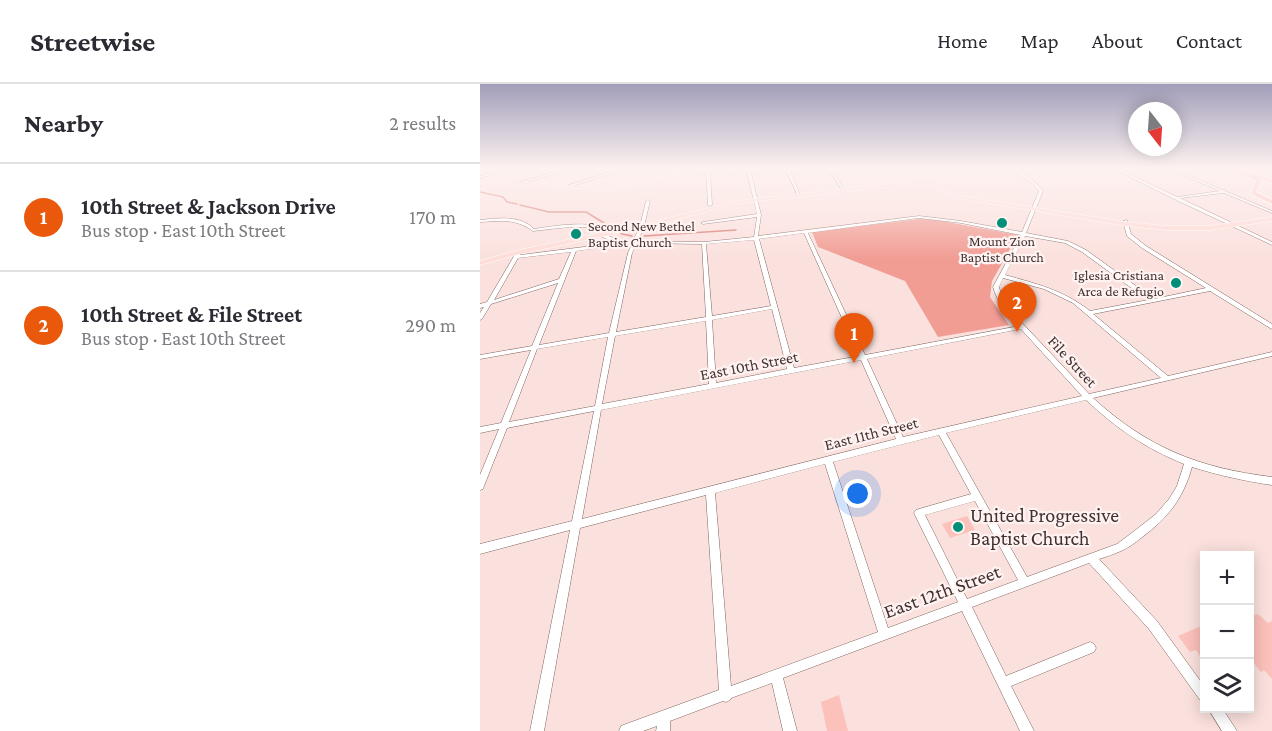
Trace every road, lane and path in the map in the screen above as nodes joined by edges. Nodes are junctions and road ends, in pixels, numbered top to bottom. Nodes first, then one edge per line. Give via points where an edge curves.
1 (710, 198) edge
2 (761, 198) edge
3 (762, 198) edge
4 (980, 198) edge
5 (1039, 198) edge
6 (1175, 198) edge
7 (1236, 198) edge
8 (754, 199) junction
9 (648, 201) dead end
10 (710, 205) junction
11 (1035, 209) junction
12 (686, 215) junction
13 (759, 215) junction
14 (1272, 216) edge
15 (480, 221) edge
16 (703, 223) dead end
17 (1125, 223) junction
18 (1229, 223) junction
19 (642, 226) junction
20 (805, 231) junction
21 (1024, 233) junction
22 (600, 234) junction
23 (756, 237) junction
24 (635, 242) junction
25 (622, 243) junction
26 (704, 243) junction
27 (1272, 244) edge
28 (574, 249) junction
29 (518, 254) junction
30 (480, 262) edge
31 (1001, 276) junction
32 (562, 280) junction
33 (1211, 289) junction
34 (1152, 300) junction
35 (488, 305) junction
36 (480, 306) edge
37 (775, 307) junction
38 (1090, 313) junction
39 (480, 318) edge
40 (709, 319) junction
41 (1023, 327) junction
42 (1272, 327) edge
43 (612, 334) junction
44 (535, 348) junction
45 (1272, 354) edge
46 (480, 357) edge
47 (862, 357) junction
48 (791, 370) junction
49 (1166, 378) junction
50 (713, 385) junction
51 (1087, 396) junction
52 (599, 407) junction
53 (503, 426) junction
54 (480, 430) edge
55 (941, 431) junction
56 (902, 441) junction
57 (828, 459) junction
58 (1189, 462) junction
59 (1272, 481) edge
60 (480, 486) edge
61 (710, 489) junction
62 (977, 496) junction
63 (577, 523) junction
64 (480, 549) edge
65 (1091, 558) junction
66 (1024, 581) junction
67 (964, 604) junction
68 (884, 634) junction
69 (1090, 648) dead end
70 (776, 675) junction
71 (1005, 683) junction
72 (1200, 690) edge
73 (726, 696) junction
74 (1217, 713) edge
75 (664, 716) junction
76 (537, 731) edge
77 (626, 731) edge
78 (663, 731) edge
79 (790, 731) edge
80 (1027, 731) edge
81 (1230, 731) edge

1 - 10 street
2 - 8 main road
3 - 8 main road
4 - 11 main road
5 - 11 street
6 - 18 street
7 - 14 street
8 - 10 main road
8 - 12 main road
8 - 13 street
9 - 19 street
10 - 12 main road
10 - 19 main road
11 - 17 main road
11 - 21 street
12 - 19 main road
13 - 16 street
13 - 23 street
14 - 18 main road
15 - 22 street via 516,221 532,230 586,225 595,227
17 - 18 main road via 1181,229
17 - 33 street via 1129,235 1144,247
18 - 27 street
19 - 22 main road
19 - 24 street
20 - 21 street via 919,217
20 - 23 street
20 - 47 street
21 - 31 street
21 - 34 street via 1079,248
22 - 25 street
22 - 29 main road
23 - 26 street
23 - 37 street
24 - 25 street
24 - 26 street
24 - 43 street
25 - 28 street
26 - 40 street
28 - 29 street
28 - 32 street
29 - 30 main road
29 - 35 street
31 - 38 street via 1054,291
31 - 41 street, File Street via 996,287 1000,300
32 - 35 street
32 - 44 street
33 - 34 street
33 - 42 street
34 - 38 street
35 - 36 street
35 - 39 street
37 - 40 street
37 - 48 street
38 - 49 street
40 - 43 street
40 - 50 street
41 - 47 street, East 10th Street
41 - 51 street, File Street
43 - 44 street
43 - 52 street
44 - 46 street
44 - 53 street
45 - 49 street, East 11th Street
47 - 48 street, East 10th Street
47 - 56 street
48 - 50 street, East 10th Street
49 - 51 street, East 11th Street
50 - 52 street, East 10th Street
51 - 55 street, East 11th Street
51 - 58 street, File Street via 1130,433
52 - 53 street, East 10th Street
52 - 63 street
53 - 54 street, East 10th Street
53 - 60 street
55 - 56 street, East 11th Street
55 - 62 street
56 - 57 street, East 11th Street
57 - 61 street, East 11th Street
57 - 68 street
58 - 59 street
58 - 65 street, East 12th Street via 1179,492 1166,511 1120,547
61 - 63 street, East 11th Street
61 - 73 street
62 - 66 street
62 - 67 street via 919,513
63 - 64 street, East 11th Street
63 - 76 street
65 - 66 street, East 12th Street
65 - 72 street via 1154,625
66 - 67 street, East 12th Street
67 - 68 street, East 12th Street
67 - 71 street
68 - 70 street, East 12th Street
69 - 71 street
70 - 73 street, East 12th Street
70 - 79 street
71 - 80 street
73 - 75 street, East 12th Street
74 - 81 street
75 - 77 street, East 12th Street
75 - 78 street

